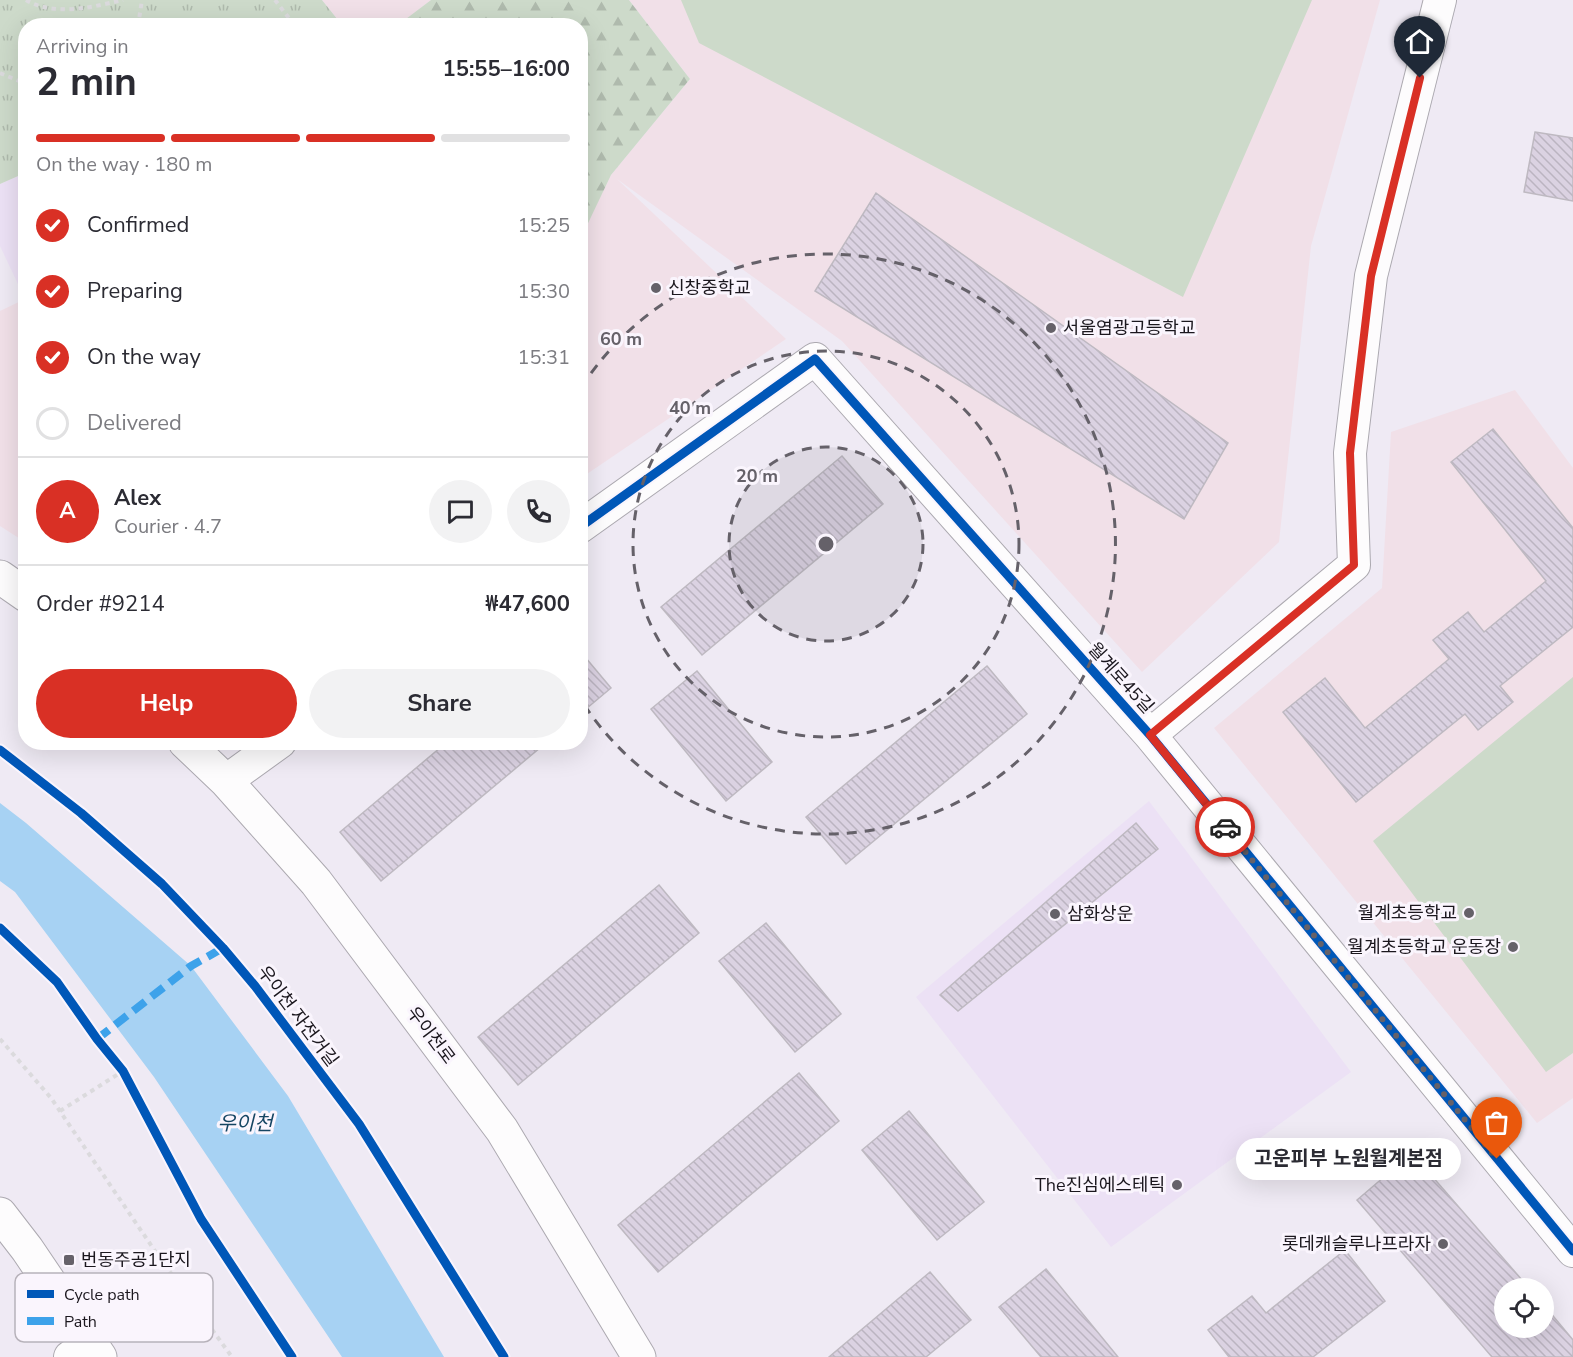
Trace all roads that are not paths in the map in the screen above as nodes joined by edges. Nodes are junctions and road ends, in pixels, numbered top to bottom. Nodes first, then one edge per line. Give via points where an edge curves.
1 (1440, 0) edge
2 (588, 521) edge
3 (0, 577) edge
4 (18, 589) edge
5 (1150, 735) junction
6 (193, 750) edge
7 (269, 750) edge
8 (225, 781) junction
9 (0, 1214) edge
10 (1573, 1251) edge
11 (41, 1273) edge
12 (639, 1357) edge

1 - 5 street via 1371,276 1350,453 1354,565
2 - 5 street, 월계로45길 via 815,359
3 - 4 street
5 - 10 street, 월계로45길
6 - 8 street, 우이천로
7 - 8 street
8 - 12 street, 우이천로 via 316,882 502,1130
9 - 11 street

